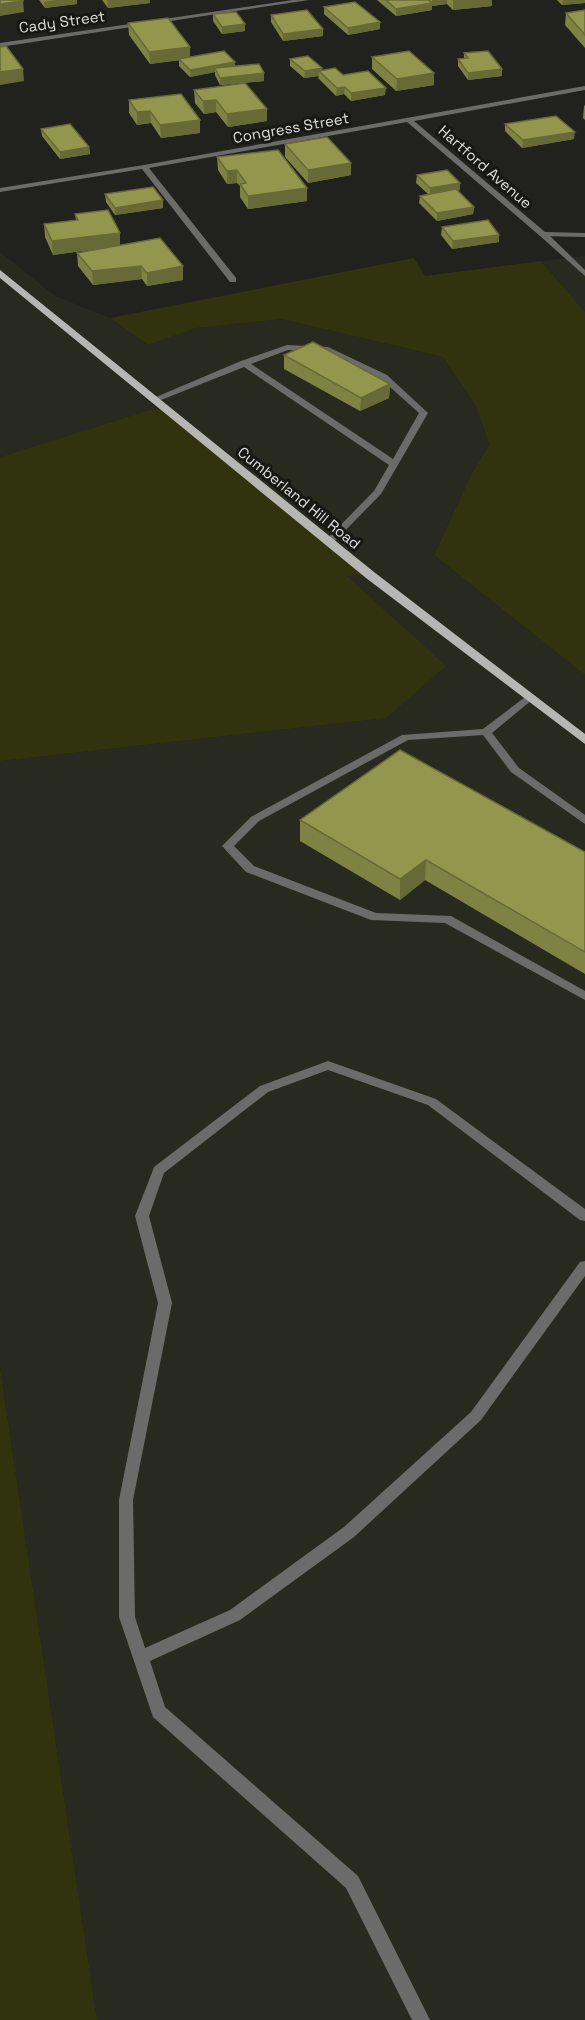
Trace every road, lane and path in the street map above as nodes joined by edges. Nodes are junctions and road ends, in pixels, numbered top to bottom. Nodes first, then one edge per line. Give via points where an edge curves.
1 (306, 0) edge
2 (0, 45) edge
3 (585, 88) edge
4 (410, 121) junction
5 (144, 167) junction
6 (0, 190) edge
7 (543, 234) junction
8 (585, 235) edge
9 (0, 273) edge
10 (585, 274) edge
11 (232, 280) dead end
12 (244, 363) junction
13 (153, 400) junction
14 (393, 463) junction
15 (329, 542) junction
16 (529, 697) junction
17 (486, 732) junction
18 (585, 740) edge
19 (585, 820) edge
20 (585, 996) edge
21 (585, 1216) edge
22 (585, 1266) edge
23 (141, 1657) junction
24 (421, 2020) edge

1 - 2 street, Cady Street
3 - 4 street, Congress Street
4 - 5 street, Congress Street
4 - 7 street, Hartford Avenue
5 - 6 street, Congress Street
5 - 11 street
7 - 8 street
7 - 10 street, Hartford Avenue
9 - 13 main road, Cumberland Hill Road
12 - 13 street
12 - 14 street
12 - 14 street via 286,347 325,349 384,377 424,413
13 - 15 main road, Cumberland Hill Road
14 - 15 street via 378,492
15 - 16 main road, Cumberland Hill Road
16 - 17 street
16 - 18 main road, Cumberland Hill Road
17 - 19 street via 515,770
17 - 20 street via 406,737 255,819 228,846 250,869 375,917 447,919
21 - 23 street via 432,1102 328,1065 264,1089 159,1170 142,1216 165,1303 126,1500 127,1617
22 - 23 street via 476,1416 349,1532 235,1614
23 - 24 street via 159,1712 352,1881

